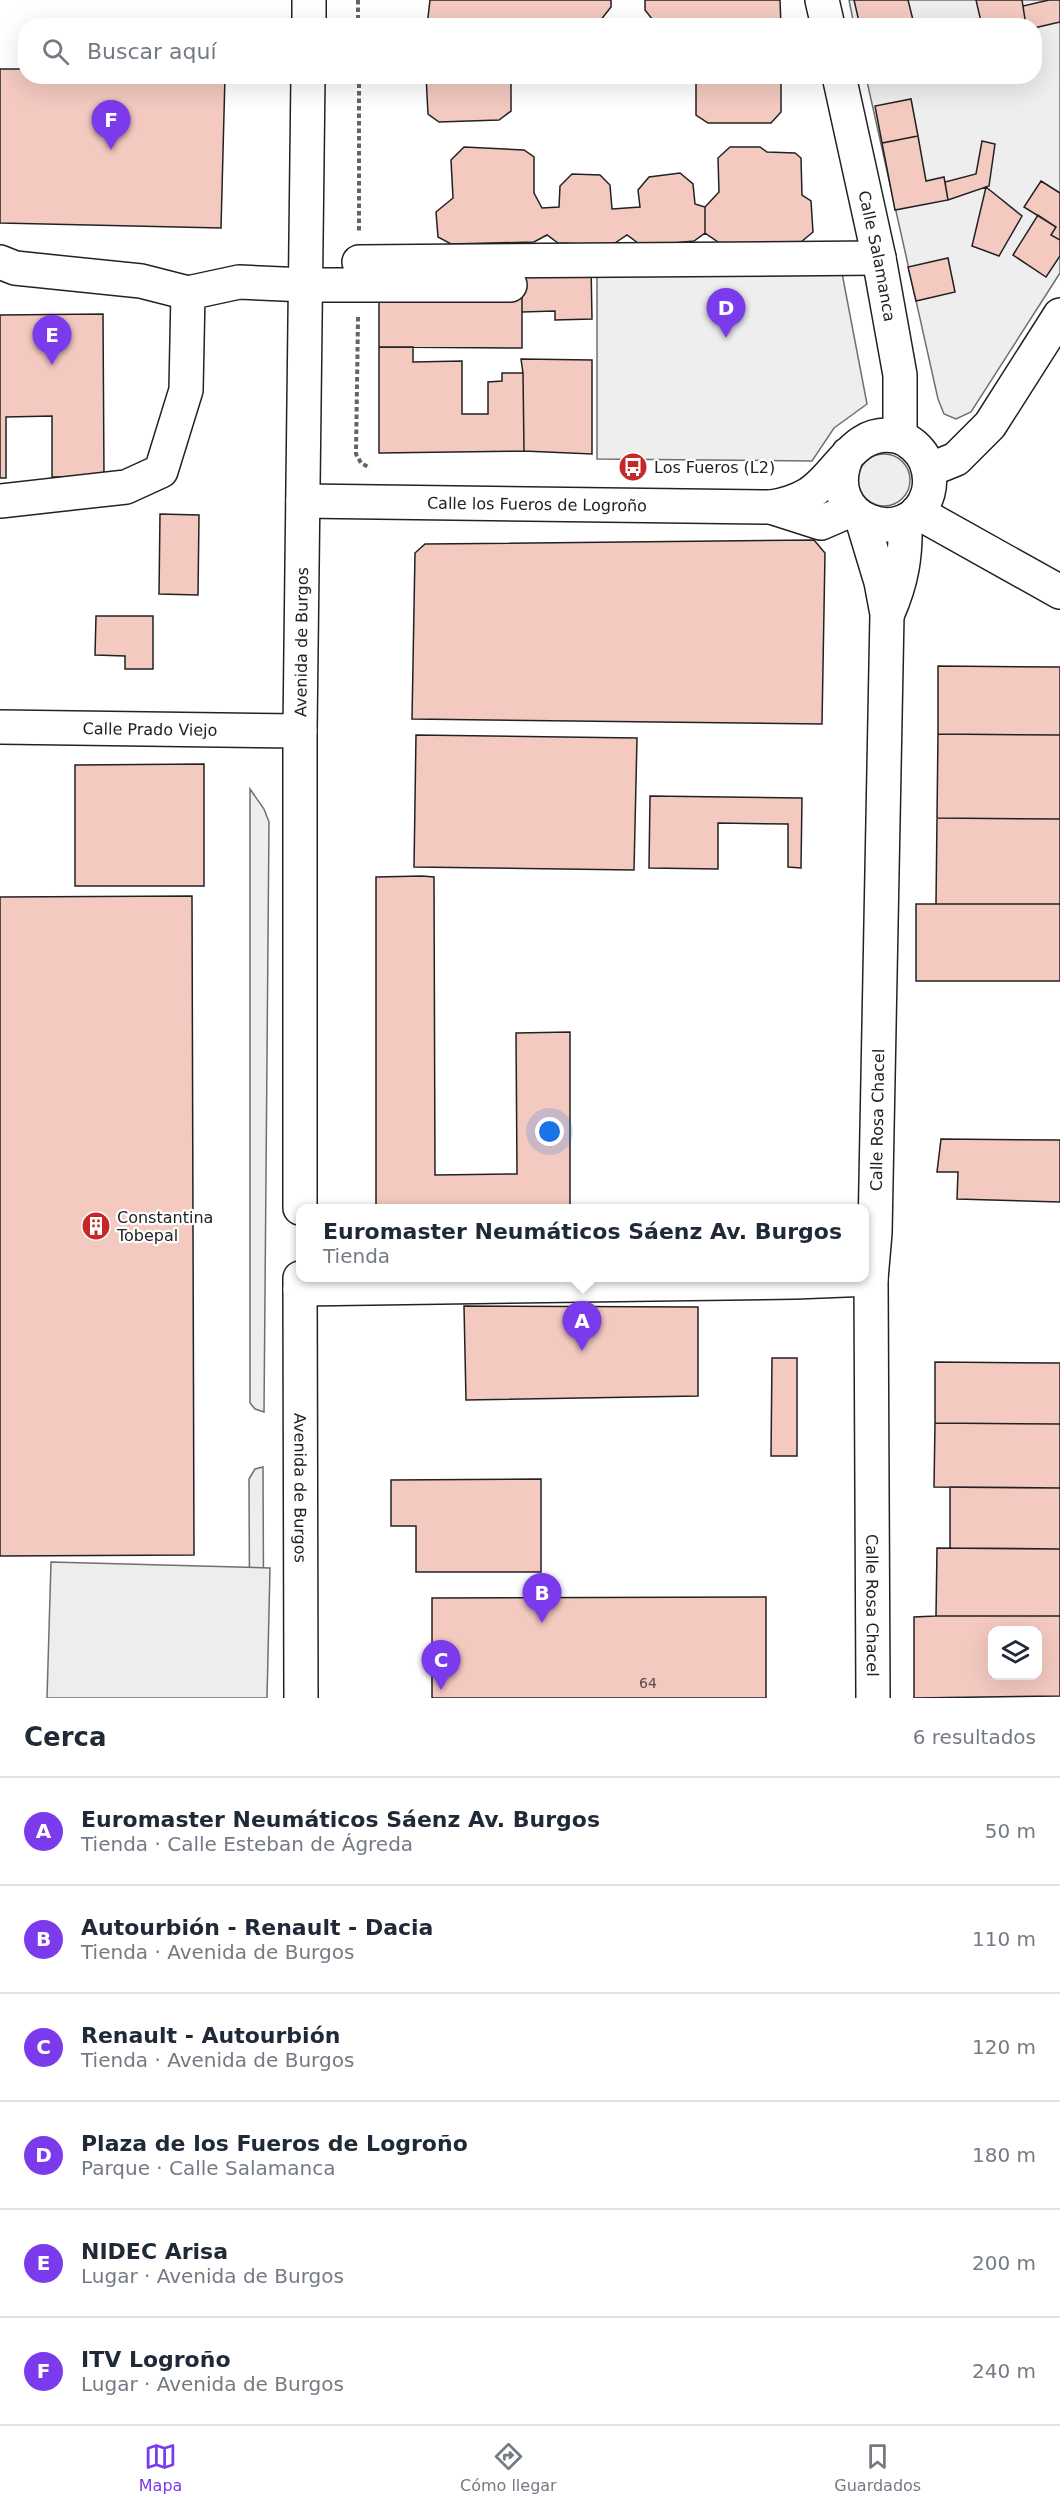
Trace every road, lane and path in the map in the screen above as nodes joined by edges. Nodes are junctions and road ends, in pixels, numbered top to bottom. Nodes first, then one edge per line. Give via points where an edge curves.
1 (309, 0) edge
2 (358, 0) edge
3 (822, 0) edge
4 (309, 18) edge
5 (358, 18) edge
6 (826, 18) edge
7 (308, 84) edge
8 (359, 84) edge
9 (841, 84) edge
10 (879, 258) junction
11 (0, 262) edge
12 (359, 274) junction
13 (306, 285) junction
14 (510, 285) dead end
15 (188, 292) junction
16 (1060, 315) edge
17 (990, 425) junction
18 (905, 440) junction
19 (848, 454) junction
20 (920, 497) junction
21 (0, 501) edge
22 (303, 501) junction
23 (373, 502) junction
24 (771, 507) junction
25 (856, 514) junction
26 (1060, 592) edge
27 (887, 615) junction
28 (0, 727) edge
29 (300, 731) junction
30 (300, 1204) edge
31 (871, 1279) joint
32 (795, 1282) edge
33 (300, 1283) edge
34 (301, 1698) edge
35 (873, 1698) edge

1 - 4 street
2 - 5 path
3 - 6 street
7 - 13 street, Avenida de Burgos
8 - 12 path
9 - 10 street, Calle Salamanca
10 - 12 street
10 - 18 street, Calle Salamanca via 900,375
11 - 15 street via 15,268 141,281
12 - 13 street
12 - 14 street
12 - 23 path via 356,454 361,463 374,471
13 - 15 street via 239,282
13 - 22 street, Avenida de Burgos
15 - 21 street via 186,390 161,471 126,487
16 - 17 street
17 - 18 street via 951,440
17 - 20 street
18 - 19 street via 886,435 871,437
18 - 20 street via 922,454
19 - 24 street, Calle los Fueros de Logroño via 811,493 786,505
19 - 25 street via 841,468 840,483 843,497
20 - 25 street via 891,525 876,525
20 - 26 street via 990,553
20 - 27 street, Calle Rosa Chacel via 896,594
22 - 23 street, Calle los Fueros de Logroño
22 - 29 street, Avenida de Burgos
23 - 24 street, Calle los Fueros de Logroño
24 - 25 street, Calle los Fueros de Logroño via 822,523
25 - 27 street, Calle Rosa Chacel via 881,582
27 - 31 street, Calle Rosa Chacel
28 - 29 street, Calle Prado Viejo
29 - 30 street, Avenida de Burgos
31 - 35 street, Calle Rosa Chacel
32 - 33 street
33 - 34 street, Avenida de Burgos

